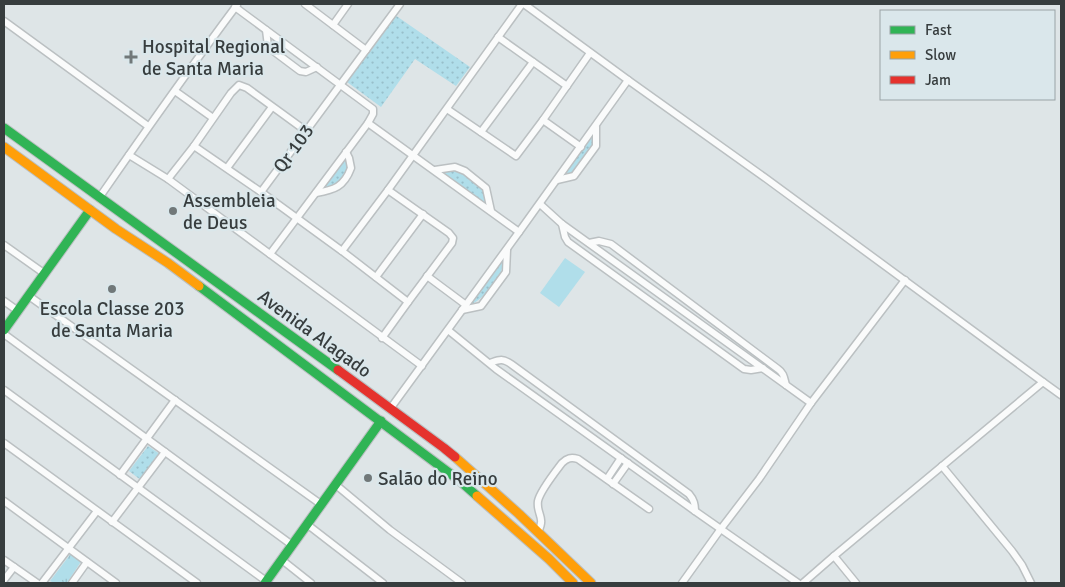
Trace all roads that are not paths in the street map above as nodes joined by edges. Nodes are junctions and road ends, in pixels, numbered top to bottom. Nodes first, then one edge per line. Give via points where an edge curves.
1 (305, 4) edge
2 (348, 4) edge
3 (400, 4) edge
4 (523, 4) edge
5 (236, 6) edge
6 (4, 21) edge
7 (333, 25) junction
8 (266, 30) junction
9 (498, 37) junction
10 (366, 50) junction
11 (590, 53) junction
12 (533, 62) junction
13 (317, 68) junction
14 (628, 80) junction
15 (340, 84) junction
16 (567, 86) junction
17 (175, 91) junction
18 (272, 107) junction
19 (447, 109) junction
20 (213, 118) junction
21 (543, 120) junction
22 (368, 122) junction
23 (148, 126) junction
24 (596, 126) junction
25 (4, 128) edge
26 (306, 131) junction
27 (481, 132) junction
28 (194, 146) junction
29 (4, 147) edge
30 (581, 147) junction
31 (346, 152) junction
32 (129, 155) junction
33 (413, 155) junction
34 (227, 168) junction
35 (435, 170) junction
36 (168, 179) junction
37 (557, 180) junction
38 (388, 190) junction
39 (261, 192) junction
40 (316, 193) junction
41 (99, 198) junction
42 (540, 204) junction
43 (90, 210) junction
44 (491, 211) junction
45 (423, 214) junction
46 (296, 218) junction
47 (562, 224) junction
48 (116, 229) junction
49 (519, 232) junction
50 (589, 243) junction
51 (4, 245) edge
52 (164, 245) junction
53 (507, 249) junction
54 (342, 251) junction
55 (270, 254) junction
56 (168, 263) junction
57 (45, 274) junction
58 (427, 276) junction
59 (210, 277) junction
60 (376, 277) junction
61 (904, 280) junction
62 (29, 296) junction
63 (4, 301) edge
64 (408, 302) junction
65 (464, 307) junction
66 (18, 311) junction
67 (448, 330) junction
68 (4, 332) edge
69 (382, 338) junction
70 (490, 363) junction
71 (422, 366) junction
72 (763, 368) junction
73 (1044, 382) junction
74 (786, 385) junction
75 (4, 390) edge
76 (1061, 394) edge
77 (175, 400) junction
78 (811, 403) junction
79 (390, 409) junction
80 (381, 421) junction
81 (147, 439) junction
82 (4, 443) edge
83 (165, 452) junction
84 (621, 458) junction
85 (628, 463) junction
86 (942, 466) junction
87 (120, 475) junction
88 (607, 479) junction
89 (613, 484) junction
90 (336, 485) junction
91 (138, 488) junction
92 (4, 501) edge
93 (322, 505) junction
94 (649, 508) dead end
95 (97, 510) junction
96 (694, 511) junction
97 (112, 522) junction
98 (308, 524) junction
99 (720, 530) junction
100 (538, 532) junction
101 (292, 545) junction
102 (68, 548) junction
103 (834, 556) junction
104 (4, 560) edge
105 (282, 560) junction
106 (87, 562) junction
107 (14, 567) junction
108 (4, 580) edge
109 (265, 582) edge
110 (36, 583) edge
111 (42, 583) edge
112 (72, 583) edge
113 (116, 583) edge
114 (197, 583) edge
115 (311, 583) edge
116 (383, 583) edge
117 (462, 583) edge
118 (573, 583) edge
119 (591, 583) edge
120 (682, 583) edge
121 (798, 583) edge
122 (803, 583) edge
123 (856, 583) edge
124 (1031, 583) edge

1 - 7 street
2 - 7 street
3 - 10 street, Qr 103
4 - 9 street
4 - 11 street
5 - 8 street
5 - 17 street
6 - 23 street
7 - 10 street
8 - 13 street
8 - 13 street via 268,46 300,71
9 - 12 street
9 - 19 street
10 - 15 street, Qr 103
11 - 14 street
11 - 16 street
12 - 16 street
12 - 27 street
13 - 15 street
14 - 24 street
14 - 61 street
15 - 22 street via 372,107 373,114
15 - 26 street, Qr 103
16 - 21 street
17 - 20 street
17 - 23 street
18 - 20 street via 239,85
18 - 26 street
18 - 34 street
19 - 27 street
19 - 33 street
20 - 28 street
21 - 27 street via 516,156
21 - 30 street
22 - 31 street
22 - 33 street
23 - 32 street
24 - 30 street
24 - 37 street via 596,146 574,176
25 - 41 main road, Avenida Alagado
26 - 39 street, Qr 103
28 - 34 street, Qr 103
28 - 36 street
29 - 43 main road, Avenida Alagado
30 - 37 street
31 - 40 street
31 - 40 street via 351,168 344,183
32 - 36 street
32 - 41 street
33 - 35 street
33 - 38 street
34 - 39 street, Qr 103
35 - 44 street
35 - 44 street via 455,167 465,172 486,188
36 - 55 street
37 - 42 street
38 - 45 street
38 - 54 street
39 - 46 street
40 - 46 street
41 - 52 main road, Avenida Alagado
42 - 47 street
42 - 49 street
43 - 48 main road, Avenida Alagado
43 - 57 main road
44 - 49 street
45 - 58 street via 449,233 453,240
45 - 60 street
46 - 54 street
46 - 55 street
47 - 50 street
47 - 72 street via 568,242 728,357 744,368
48 - 52 main road via 158,254
48 - 56 main road, Avenida Alagado
49 - 53 street
50 - 72 street
50 - 74 street via 611,244 782,372
51 - 57 street
52 - 59 main road, Avenida Alagado
53 - 65 street
53 - 65 street via 506,272 481,306
54 - 60 street
55 - 69 street
56 - 59 main road via 173,257 199,276
56 - 80 main road, Avenida Alagado
57 - 62 main road
58 - 64 street
58 - 65 street
59 - 79 main road, Avenida Alagado
60 - 64 street
61 - 73 street
61 - 78 street
62 - 66 main road
62 - 77 street
63 - 66 street
64 - 69 street
65 - 67 street
66 - 68 main road
67 - 70 street
67 - 71 street
68 - 81 street
69 - 71 street
70 - 84 street
70 - 96 street via 506,360 689,494 695,504
71 - 79 street
72 - 74 street
73 - 76 street
73 - 86 street
74 - 78 street
75 - 87 street
77 - 81 street
77 - 93 street
78 - 99 street
79 - 100 main road, Avenida Alagado via 444,448
80 - 90 main road
80 - 118 main road, Avenida Alagado via 460,481
81 - 83 street
81 - 87 street
82 - 95 street
83 - 91 street
83 - 101 street
84 - 85 street
84 - 88 street
85 - 89 street
85 - 96 street
86 - 103 street
86 - 124 street via 1012,551
87 - 91 street
88 - 89 street
88 - 100 street via 578,459 566,459 538,500 542,521
89 - 94 street
90 - 93 main road
90 - 117 street
91 - 97 street
91 - 109 street
92 - 102 street
93 - 98 main road
95 - 97 street
95 - 102 street
96 - 99 street
97 - 114 street
98 - 101 main road
98 - 116 street
99 - 120 street
99 - 121 street
100 - 119 main road, Avenida Alagado
101 - 105 main road
102 - 106 street
102 - 111 street
103 - 122 street
103 - 123 street
104 - 107 street
105 - 109 main road
105 - 115 street
106 - 112 street
106 - 113 street
107 - 108 street
107 - 110 street

